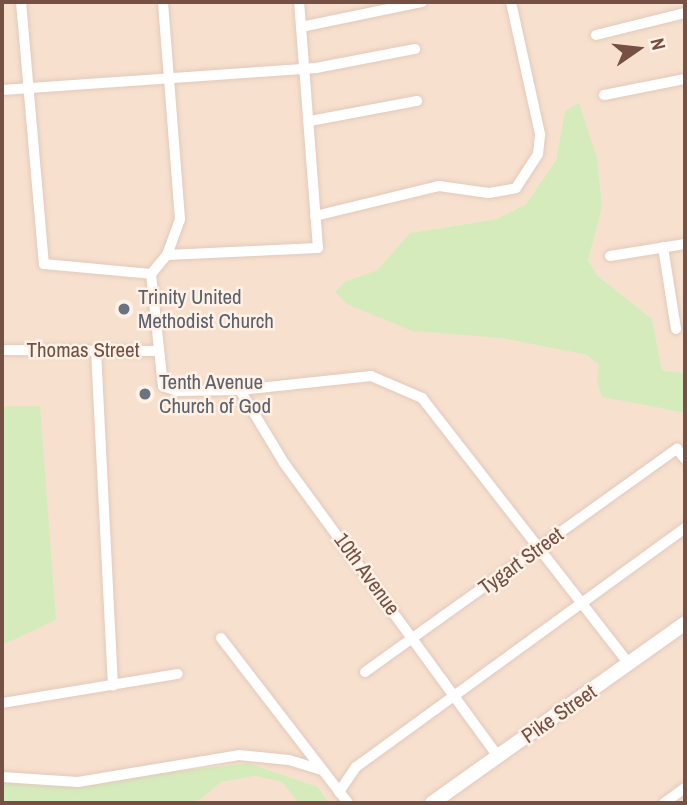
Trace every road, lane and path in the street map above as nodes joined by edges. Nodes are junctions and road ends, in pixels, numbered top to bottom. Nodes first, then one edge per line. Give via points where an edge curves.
1 (21, 2) edge
2 (163, 2) edge
3 (299, 2) edge
4 (422, 2) edge
5 (511, 2) edge
6 (685, 13) edge
7 (301, 27) junction
8 (596, 35) dead end
9 (415, 49) dead end
10 (305, 68) junction
11 (169, 78) junction
12 (685, 79) edge
13 (29, 88) junction
14 (2, 90) edge
15 (604, 95) dead end
16 (417, 100) dead end
17 (310, 121) junction
18 (315, 216) junction
19 (685, 244) edge
20 (663, 247) junction
21 (167, 255) junction
22 (610, 256) dead end
23 (151, 274) junction
24 (676, 329) dead end
25 (2, 350) edge
26 (96, 351) junction
27 (157, 351) junction
28 (240, 390) junction
29 (685, 459) edge
30 (685, 528) edge
31 (540, 546) junction
32 (581, 603) junction
33 (685, 623) edge
34 (221, 638) dead end
35 (414, 640) junction
36 (629, 664) junction
37 (365, 673) dead end
38 (178, 674) dead end
39 (113, 686) junction
40 (454, 697) junction
41 (2, 703) edge
42 (498, 757) junction
43 (322, 770) junction
44 (2, 778) edge
45 (685, 788) edge
46 (339, 792) junction
47 (348, 803) edge
48 (432, 803) edge
49 (664, 803) edge

1 - 13 street
2 - 11 street
3 - 7 street
4 - 7 street
5 - 18 street via 540,134 538,155 516,188 489,193 439,186
6 - 8 street
7 - 10 street
9 - 10 street
10 - 11 street
10 - 17 street
11 - 13 street
11 - 21 street via 180,219
12 - 15 street
13 - 14 street
13 - 23 street via 44,264
16 - 17 street
17 - 18 street
18 - 21 street via 317,248
19 - 20 street
20 - 22 street
20 - 24 street
21 - 23 street
23 - 27 street
25 - 26 street, Thomas Street
26 - 27 street, Thomas Street
26 - 39 street
27 - 28 street, Thomas Street via 163,386 177,391
28 - 31 street, Thomas Street via 371,376 422,398
28 - 35 street, 10th Avenue via 284,463
29 - 31 street, Tygart Street via 677,449
30 - 32 street
31 - 32 street
31 - 35 street, Tygart Street
32 - 36 street
32 - 40 street
33 - 36 main road, Pike Street
34 - 43 street
35 - 37 street, Tygart Street
35 - 40 street, 10th Avenue
36 - 42 main road, Pike Street
38 - 39 street
39 - 41 street
40 - 42 street, 10th Avenue
40 - 46 street via 356,767
42 - 48 main road, Pike Street
43 - 44 street via 239,755 78,782
43 - 46 street
45 - 49 street
46 - 47 street

